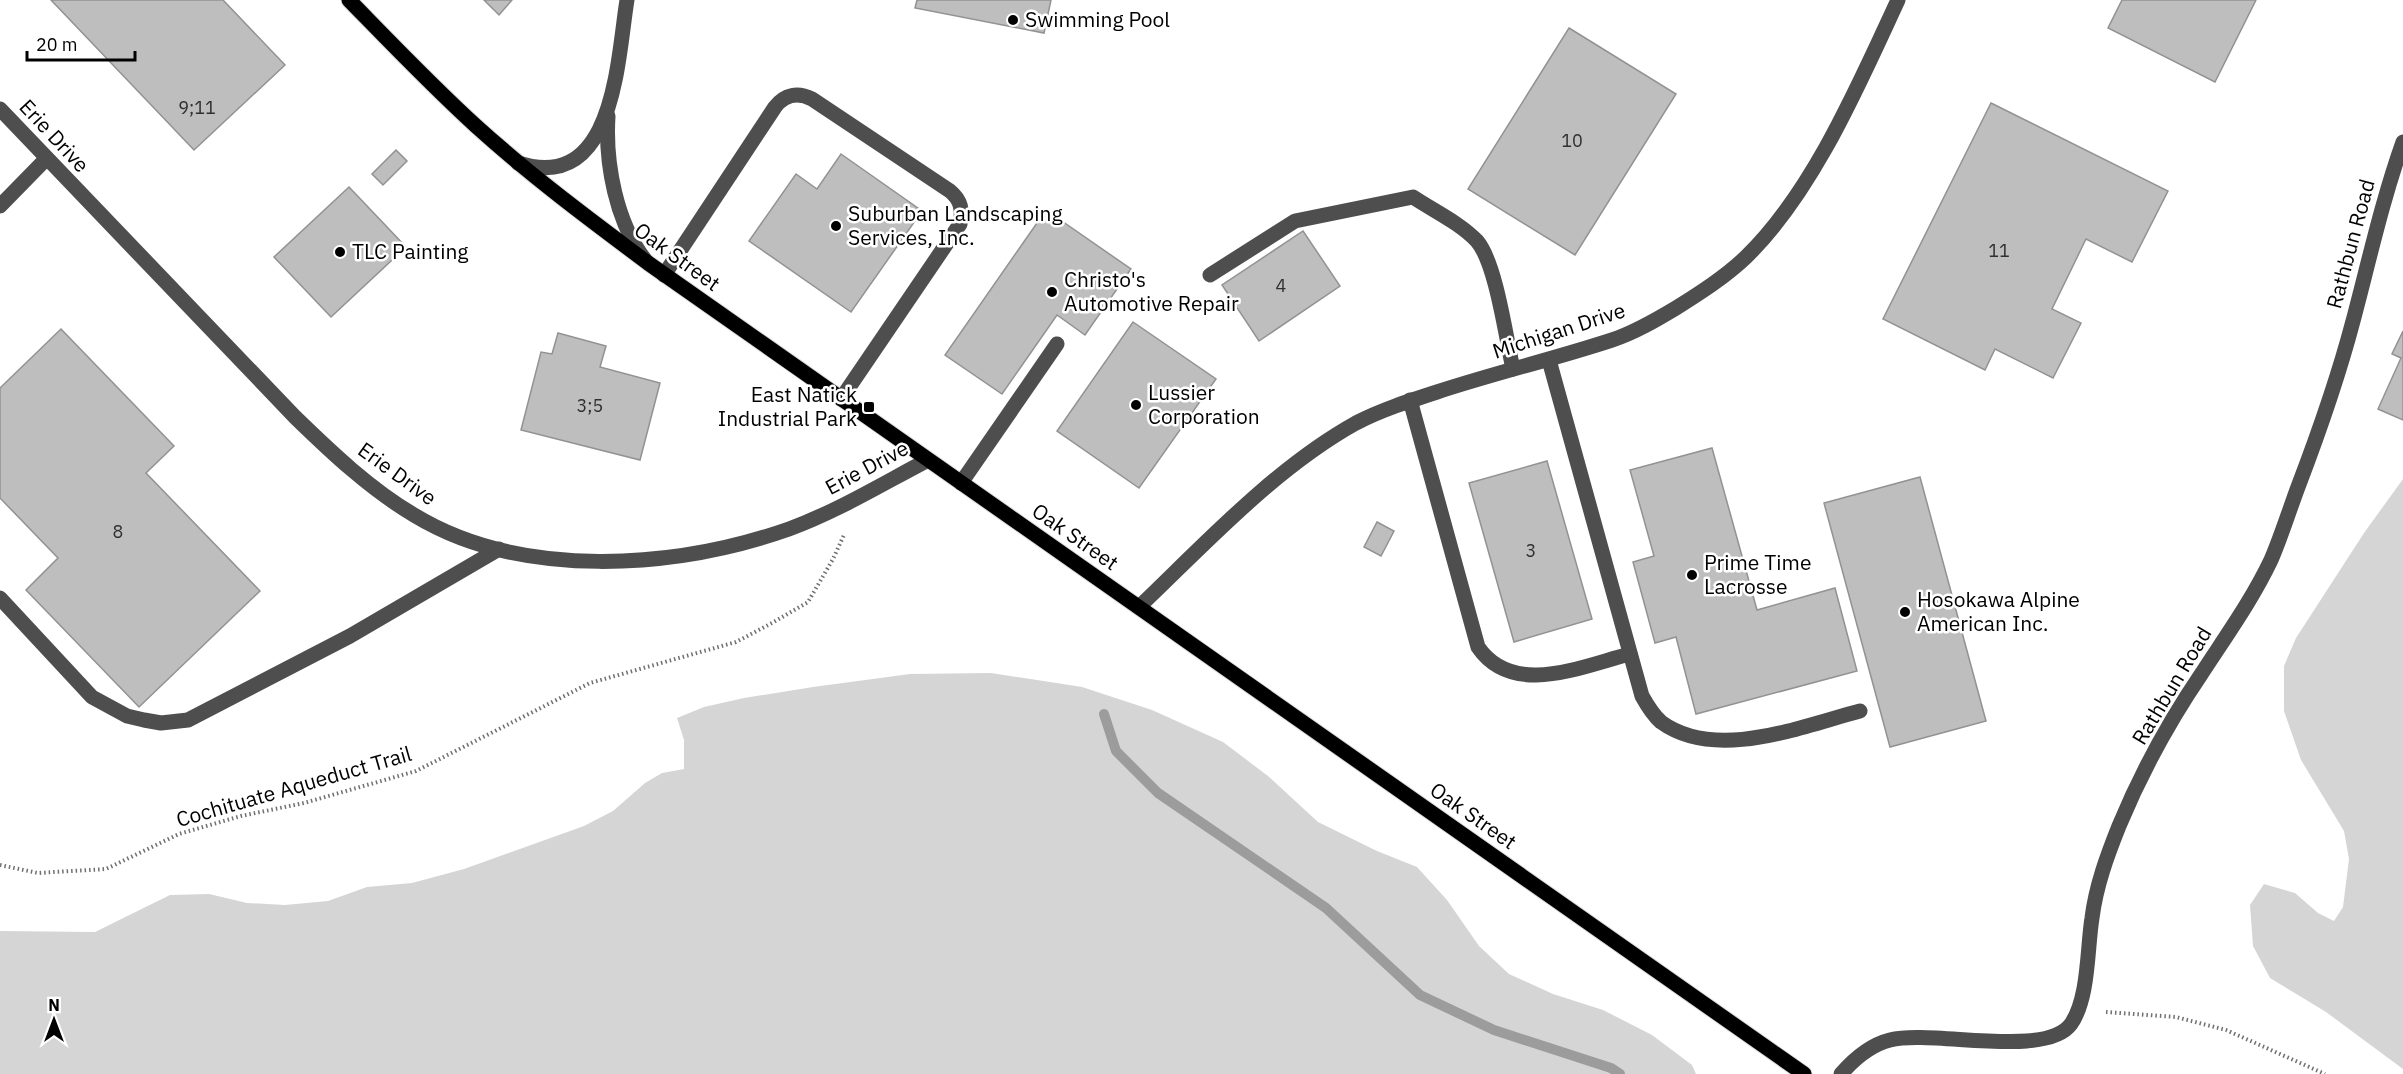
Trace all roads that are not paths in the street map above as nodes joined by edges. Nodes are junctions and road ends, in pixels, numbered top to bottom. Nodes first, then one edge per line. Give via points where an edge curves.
1 (349, 0) edge
2 (627, 0) edge
3 (1898, 0) edge
4 (0, 109) edge
5 (609, 109) junction
6 (2403, 142) edge
7 (46, 159) junction
8 (519, 163) junction
9 (0, 206) edge
10 (648, 263) junction
11 (664, 274) junction
12 (1210, 275) dead end
13 (1057, 344) dead end
14 (1549, 360) junction
15 (1513, 369) junction
16 (841, 399) junction
17 (1410, 400) junction
18 (928, 460) junction
19 (961, 483) junction
20 (500, 549) junction
21 (0, 598) edge
22 (1139, 608) junction
23 (1630, 654) junction
24 (1860, 711) dead end
25 (1804, 1074) edge
26 (1841, 1074) edge

1 - 8 main road, Oak Street via 408,62
2 - 5 street
3 - 14 street, Michigan Drive via 1824,150 1785,211 1746,257 1704,291 1664,315 1617,339
4 - 7 street, Erie Drive
5 - 8 street via 582,155 558,167
5 - 10 street via 612,178 627,227
6 - 26 street, Rathbun Road via 2376,225 2338,374 2271,560 2187,696 2120,824 2092,916 2085,974 2071,1024 2044,1038 2006,1042 1915,1036 1887,1041 1861,1054
7 - 9 street
7 - 20 street, Erie Drive via 332,452 414,516 455,535
8 - 10 main road, Oak Street
10 - 11 main road, Oak Street
11 - 16 main road, Oak Street
11 - 16 street via 775,107 792,95 812,99 950,191 960,203 960,224
12 - 15 street via 1295,221 1413,197 1464,230 1482,248 1492,271
13 - 19 street
14 - 15 street, Michigan Drive
14 - 23 street
15 - 17 street, Michigan Drive
16 - 18 main road, Oak Street
17 - 22 street, Michigan Drive via 1357,423 1303,458
17 - 23 street via 1478,647 1484,655 1513,673 1545,676
18 - 19 main road, Oak Street
18 - 20 street, Erie Drive via 831,511 751,541 685,554 609,562
19 - 22 main road, Oak Street
20 - 21 street via 350,636 188,720 175,723 128,716 92,697
22 - 25 main road, Oak Street
23 - 24 street via 1650,710 1661,722 1691,735 1740,740

